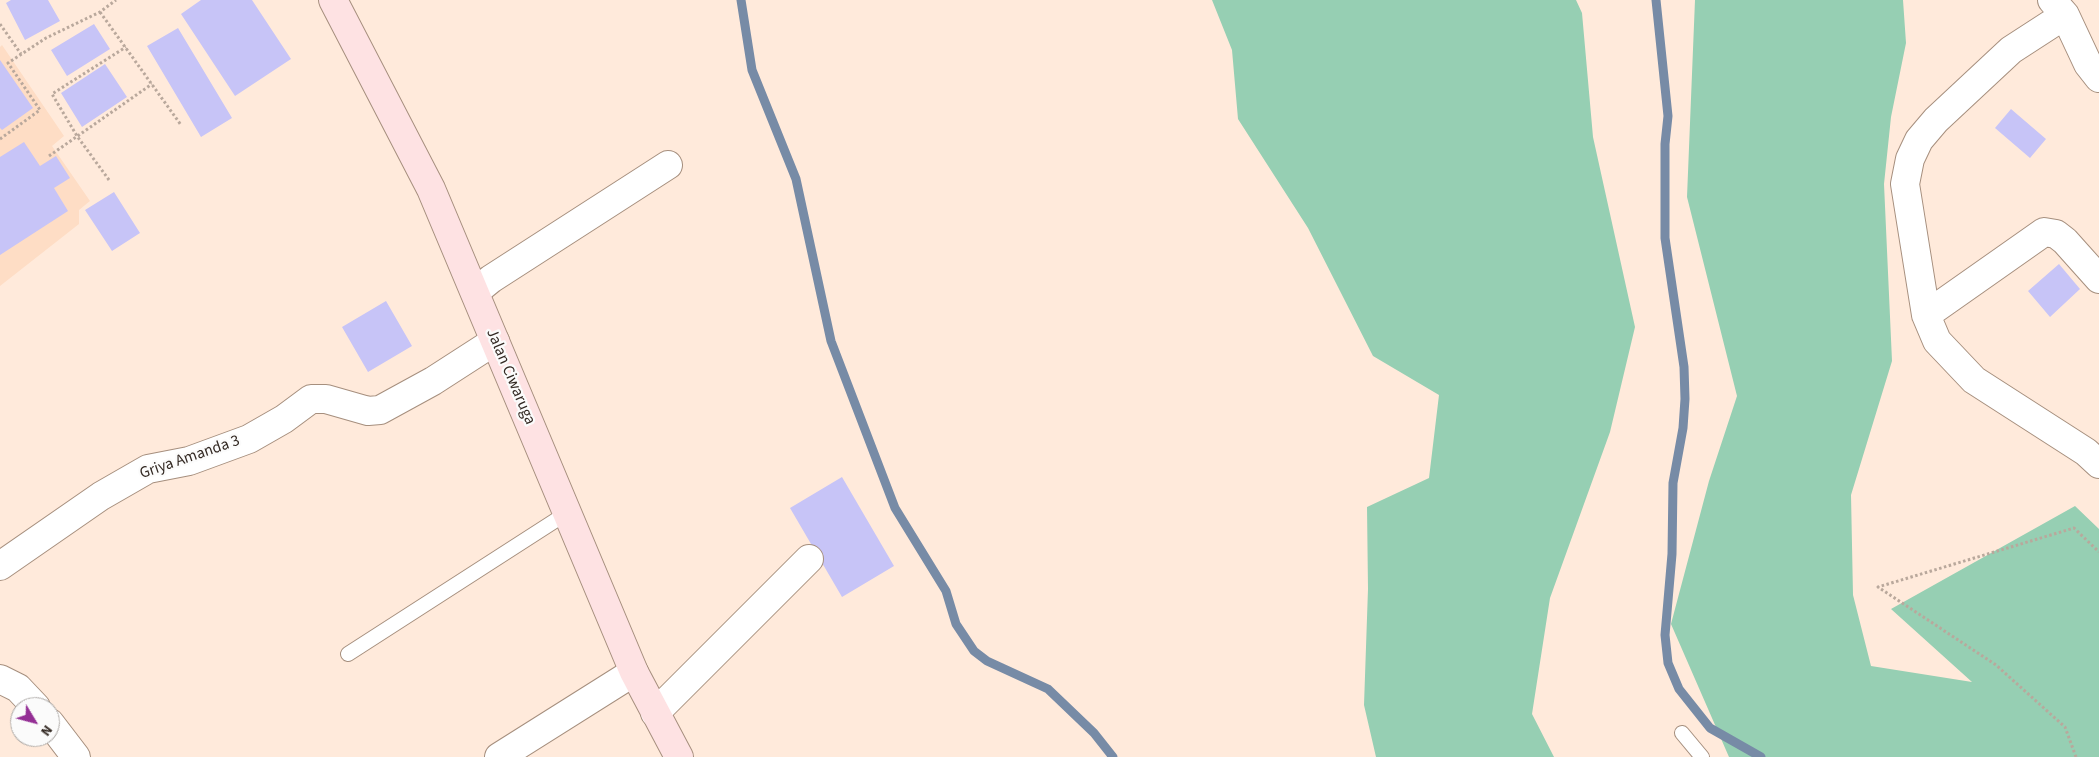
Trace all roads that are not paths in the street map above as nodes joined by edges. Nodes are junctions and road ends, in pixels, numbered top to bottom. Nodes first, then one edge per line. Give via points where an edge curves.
1 (333, 0) edge
2 (2058, 8) edge
3 (2099, 78) edge
4 (668, 165) dead end
5 (2099, 279) edge
6 (475, 292) junction
7 (1926, 315) junction
8 (495, 341) junction
9 (2099, 464) edge
10 (567, 513) junction
11 (809, 559) dead end
12 (0, 566) edge
13 (348, 654) dead end
14 (634, 672) junction
15 (0, 680) edge
16 (27, 697) edge
17 (655, 713) junction
18 (1682, 733) dead end
19 (60, 736) edge
20 (76, 757) edge
21 (500, 757) edge
22 (679, 757) edge
23 (1702, 757) edge

1 - 6 street, Jalan Ciwaruga via 431,189
2 - 3 street
2 - 7 street via 1936,120 1919,140 1910,159 1905,184
4 - 6 street
5 - 7 street via 2065,241 2056,234 2044,232
6 - 8 street, Jalan Ciwaruga
7 - 9 street via 1937,341 1974,380 2086,452
8 - 10 street, Jalan Ciwaruga
8 - 12 street, Griya Amanda 3 via 433,382 380,410 368,411 326,399 311,399 249,439 189,461 148,469 101,496
10 - 13 lane
10 - 14 street, Jalan Ciwaruga
11 - 17 street
14 - 17 street, Jalan Ciwaruga
14 - 21 street
15 - 16 street via 18,688
17 - 22 street, Jalan Ciwaruga
18 - 23 lane
19 - 20 street

